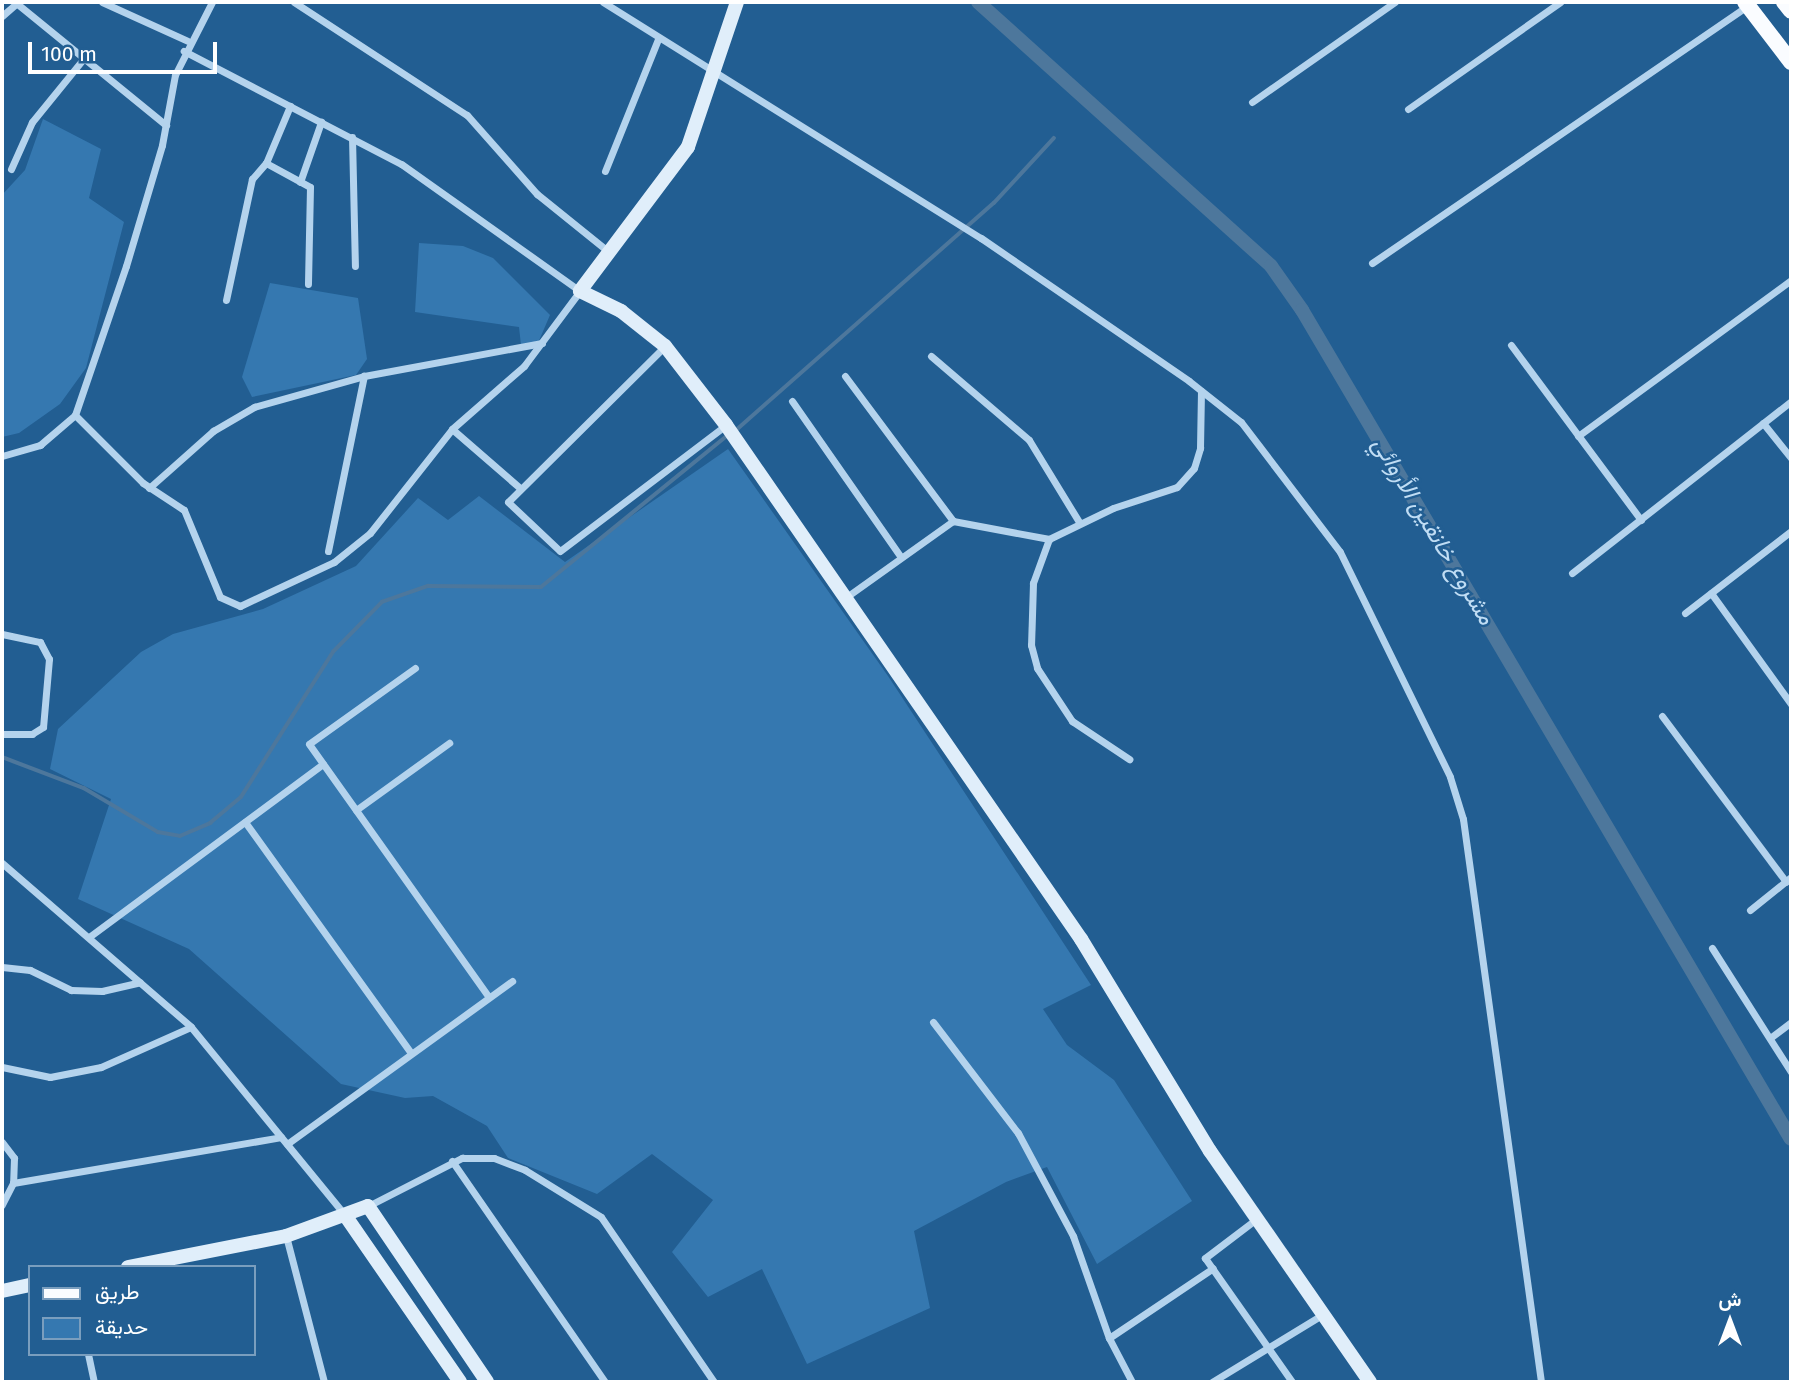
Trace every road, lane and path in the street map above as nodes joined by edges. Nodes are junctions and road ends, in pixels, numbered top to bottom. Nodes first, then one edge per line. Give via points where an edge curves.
1 (16, 2) edge
2 (102, 2) edge
3 (212, 2) edge
4 (294, 2) edge
5 (603, 2) edge
6 (737, 2) edge
7 (1395, 2) edge
8 (1560, 2) edge
9 (1784, 2) edge
10 (1747, 4) edge
11 (1791, 11) edge
12 (2, 16) edge
13 (659, 37) junction
14 (188, 41) junction
15 (184, 51) junction
16 (84, 58) junction
17 (1791, 62) edge
18 (716, 74) junction
19 (1252, 102) dead end
20 (290, 106) junction
21 (1408, 109) dead end
22 (321, 122) junction
23 (166, 125) junction
24 (352, 137) junction
25 (266, 163) junction
26 (11, 169) dead end
27 (605, 171) dead end
28 (300, 181) junction
29 (609, 252) junction
30 (1372, 263) dead end
31 (355, 266) dead end
32 (1791, 280) edge
33 (308, 284) dead end
34 (580, 291) junction
35 (226, 300) dead end
36 (542, 343) junction
37 (1511, 345) dead end
38 (665, 346) junction
39 (931, 356) dead end
40 (365, 376) junction
41 (845, 376) dead end
42 (1201, 391) junction
43 (792, 401) dead end
44 (1791, 401) edge
45 (75, 415) junction
46 (1763, 423) junction
47 (726, 425) junction
48 (452, 429) junction
49 (1578, 436) junction
50 (2, 456) edge
51 (1791, 458) edge
52 (149, 488) junction
53 (521, 489) junction
54 (1641, 520) junction
55 (953, 521) junction
56 (1079, 522) junction
57 (1791, 531) edge
58 (1049, 539) junction
59 (328, 551) dead end
60 (900, 556) junction
61 (1572, 573) dead end
62 (1711, 593) junction
63 (845, 598) junction
64 (1685, 613) dead end
65 (2, 634) edge
66 (415, 668) dead end
67 (1791, 704) edge
68 (1662, 716) dead end
69 (2, 734) edge
70 (449, 743) dead end
71 (1129, 759) dead end
72 (323, 764) junction
73 (356, 810) junction
74 (245, 822) junction
75 (2, 863) edge
76 (1788, 879) edge
77 (1750, 910) dead end
78 (89, 937) junction
79 (1712, 948) dead end
80 (2, 967) edge
81 (512, 981) dead end
82 (140, 982) junction
83 (489, 998) junction
84 (933, 1022) dead end
85 (1791, 1022) edge
86 (191, 1027) junction
87 (1770, 1038) junction
88 (411, 1054) junction
89 (2, 1067) edge
90 (1791, 1072) edge
91 (281, 1137) junction
92 (2, 1142) edge
93 (287, 1144) junction
94 (452, 1161) junction
95 (13, 1183) junction
96 (2, 1205) edge
97 (368, 1206) junction
98 (347, 1218) junction
99 (1255, 1220) junction
100 (286, 1236) junction
101 (138, 1265) edge
102 (1213, 1268) junction
103 (28, 1285) edge
104 (2, 1291) edge
105 (1325, 1313) junction
106 (1109, 1338) junction
107 (1268, 1346) junction
108 (88, 1356) edge
109 (712, 1379) edge
110 (94, 1382) edge
111 (324, 1382) edge
112 (460, 1382) edge
113 (487, 1382) edge
114 (605, 1382) edge
115 (702, 1382) edge
116 (1132, 1382) edge
117 (1212, 1382) edge
118 (1292, 1382) edge
119 (1370, 1382) edge
120 (1541, 1382) edge

1 - 12 street
1 - 16 street
2 - 14 street
3 - 14 street
4 - 29 street via 467,115 537,194
5 - 13 street
6 - 18 street
7 - 19 street
8 - 21 street
9 - 11 main road
10 - 17 main road
10 - 30 street
13 - 18 street
13 - 27 street
14 - 15 street
15 - 20 street
15 - 23 street via 171,86
16 - 23 street
16 - 26 street via 32,122
18 - 29 street via 688,147
18 - 42 street via 981,238
20 - 22 street
20 - 25 street
22 - 24 street
22 - 28 street
23 - 45 street via 127,266
24 - 31 street
24 - 34 street via 458,200
25 - 28 street
25 - 35 street via 252,179
28 - 33 street via 310,187
29 - 34 street
32 - 49 street
34 - 36 street
34 - 38 street via 621,310
36 - 40 street
36 - 48 street via 514,376
37 - 49 street
38 - 47 street
38 - 53 street
39 - 56 street via 1029,440
40 - 52 street via 239,414
40 - 59 street
41 - 55 street
42 - 56 street via 1200,448 1194,468 1177,487
42 - 120 street via 1241,422 1340,552 1450,777 1463,820
43 - 60 street
44 - 46 street
45 - 50 street via 40,444
45 - 52 street
46 - 51 street
46 - 54 street
47 - 53 street via 560,551 508,502
47 - 63 street
48 - 52 street via 380,523 352,550 240,606 220,597 184,510
48 - 53 street
49 - 54 street
54 - 61 street
55 - 58 street
55 - 60 street
56 - 58 street
57 - 62 street
58 - 71 street via 1032,583 1031,645 1037,668 1072,721
60 - 63 street
62 - 64 street
62 - 67 street
63 - 99 street via 1082,939
65 - 69 street via 40,642 49,659 43,727 32,734
66 - 72 street via 309,744
68 - 76 street
70 - 73 street
72 - 73 street
72 - 74 street
73 - 83 street
74 - 78 street
74 - 88 street
75 - 78 street
76 - 77 street
78 - 82 street
79 - 87 street
80 - 82 street via 30,970 71,990 102,991
81 - 83 street
82 - 86 street
83 - 88 street
84 - 106 street via 1018,1133 1073,1236
85 - 87 street
86 - 89 street via 101,1067 50,1077
86 - 91 street
87 - 90 street
88 - 93 street
91 - 93 street
91 - 95 street
92 - 95 street via 15,1158
93 - 98 street
94 - 97 street
94 - 109 street via 484,1156 506,1161 590,1207 616,1236
94 - 114 street
95 - 96 street
97 - 98 street
97 - 113 street
98 - 100 street
98 - 112 street
99 - 102 street via 1205,1258
99 - 105 street
100 - 101 street
100 - 111 street
102 - 106 street
102 - 107 street
103 - 104 street
105 - 107 street
105 - 119 street
106 - 116 street
107 - 117 street
107 - 118 street
108 - 110 street
109 - 115 street

